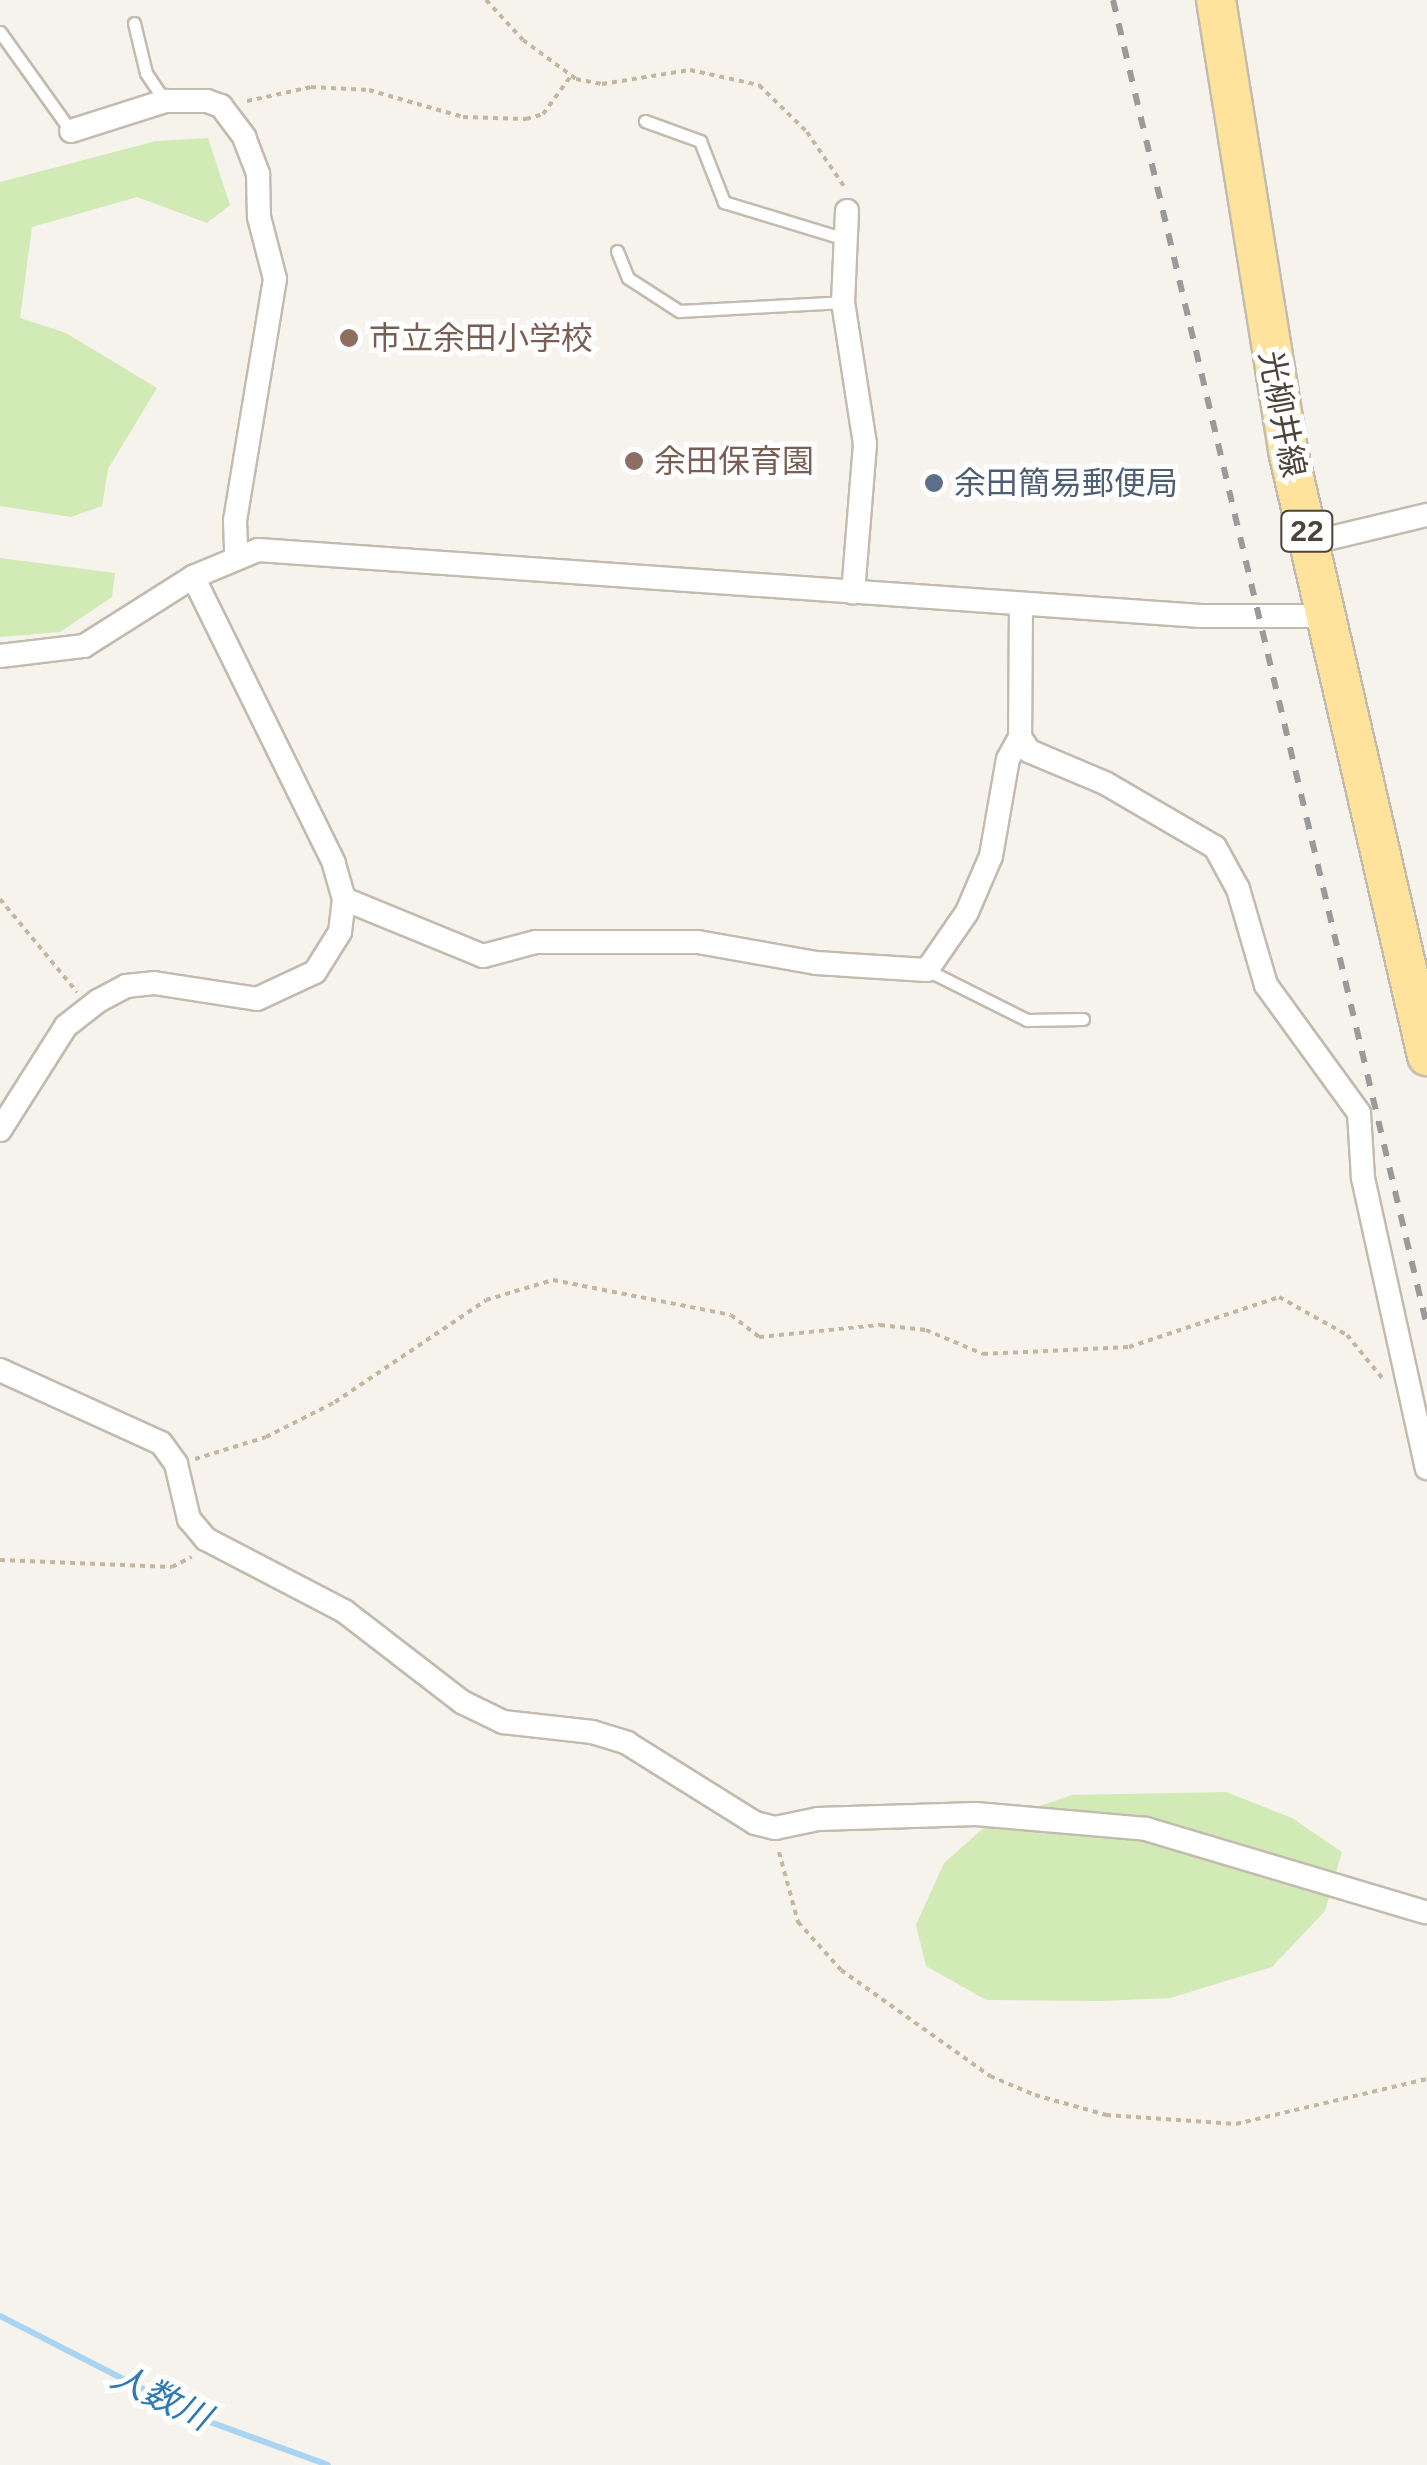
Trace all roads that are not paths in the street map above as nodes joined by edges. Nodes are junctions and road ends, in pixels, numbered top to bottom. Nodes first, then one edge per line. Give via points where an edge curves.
1 (1216, 0) edge
2 (134, 24) dead end
3 (0, 32) edge
4 (165, 101) junction
5 (645, 121) dead end
6 (71, 131) joint
7 (847, 211) road end
8 (842, 238) junction
9 (617, 252) dead end
10 (843, 302) junction
11 (1427, 515) edge
12 (1310, 542) junction
13 (236, 557) junction
14 (193, 576) junction
15 (853, 593) junction
16 (1021, 604) junction
17 (1327, 616) junction
18 (0, 656) edge
19 (1020, 736) junction
20 (344, 899) junction
21 (927, 970) junction
22 (1083, 1019) dead end
23 (1427, 1056) edge
24 (0, 1130) edge
25 (0, 1370) edge
26 (1427, 1468) edge
27 (1426, 1913) edge

1 - 12 main road, 光柳井線 / 22 via 1271,366
2 - 4 lane via 146,73
3 - 6 lane
4 - 6 street
4 - 13 street via 221,106 244,136 258,174 259,218 275,269 234,520
5 - 8 lane via 700,142 724,202
7 - 8 street
8 - 10 street
9 - 10 lane via 628,278 679,311
10 - 15 street via 865,444
11 - 12 street
12 - 17 main road, 光柳井線 / 22
13 - 14 street
13 - 15 street via 258,550
14 - 18 street via 84,646
14 - 20 street via 334,864
15 - 16 street
16 - 17 street
16 - 19 street
17 - 23 main road, 光柳井線 / 22
19 - 21 street via 1008,759 992,856 966,912
19 - 26 street via 1028,751 1105,783 1215,847 1238,888 1266,985 1360,1114 1364,1178
20 - 21 street via 483,956 536,942 698,942 816,963
20 - 24 street via 330,954 288,990 257,999 140,985 88,1008 66,1026
21 - 22 lane via 1028,1020
25 - 27 street via 161,1442 176,1464 185,1509 206,1539 344,1611 462,1702 502,1722 592,1732 627,1743 714,1802 775,1828 818,1819 976,1814 1146,1830

